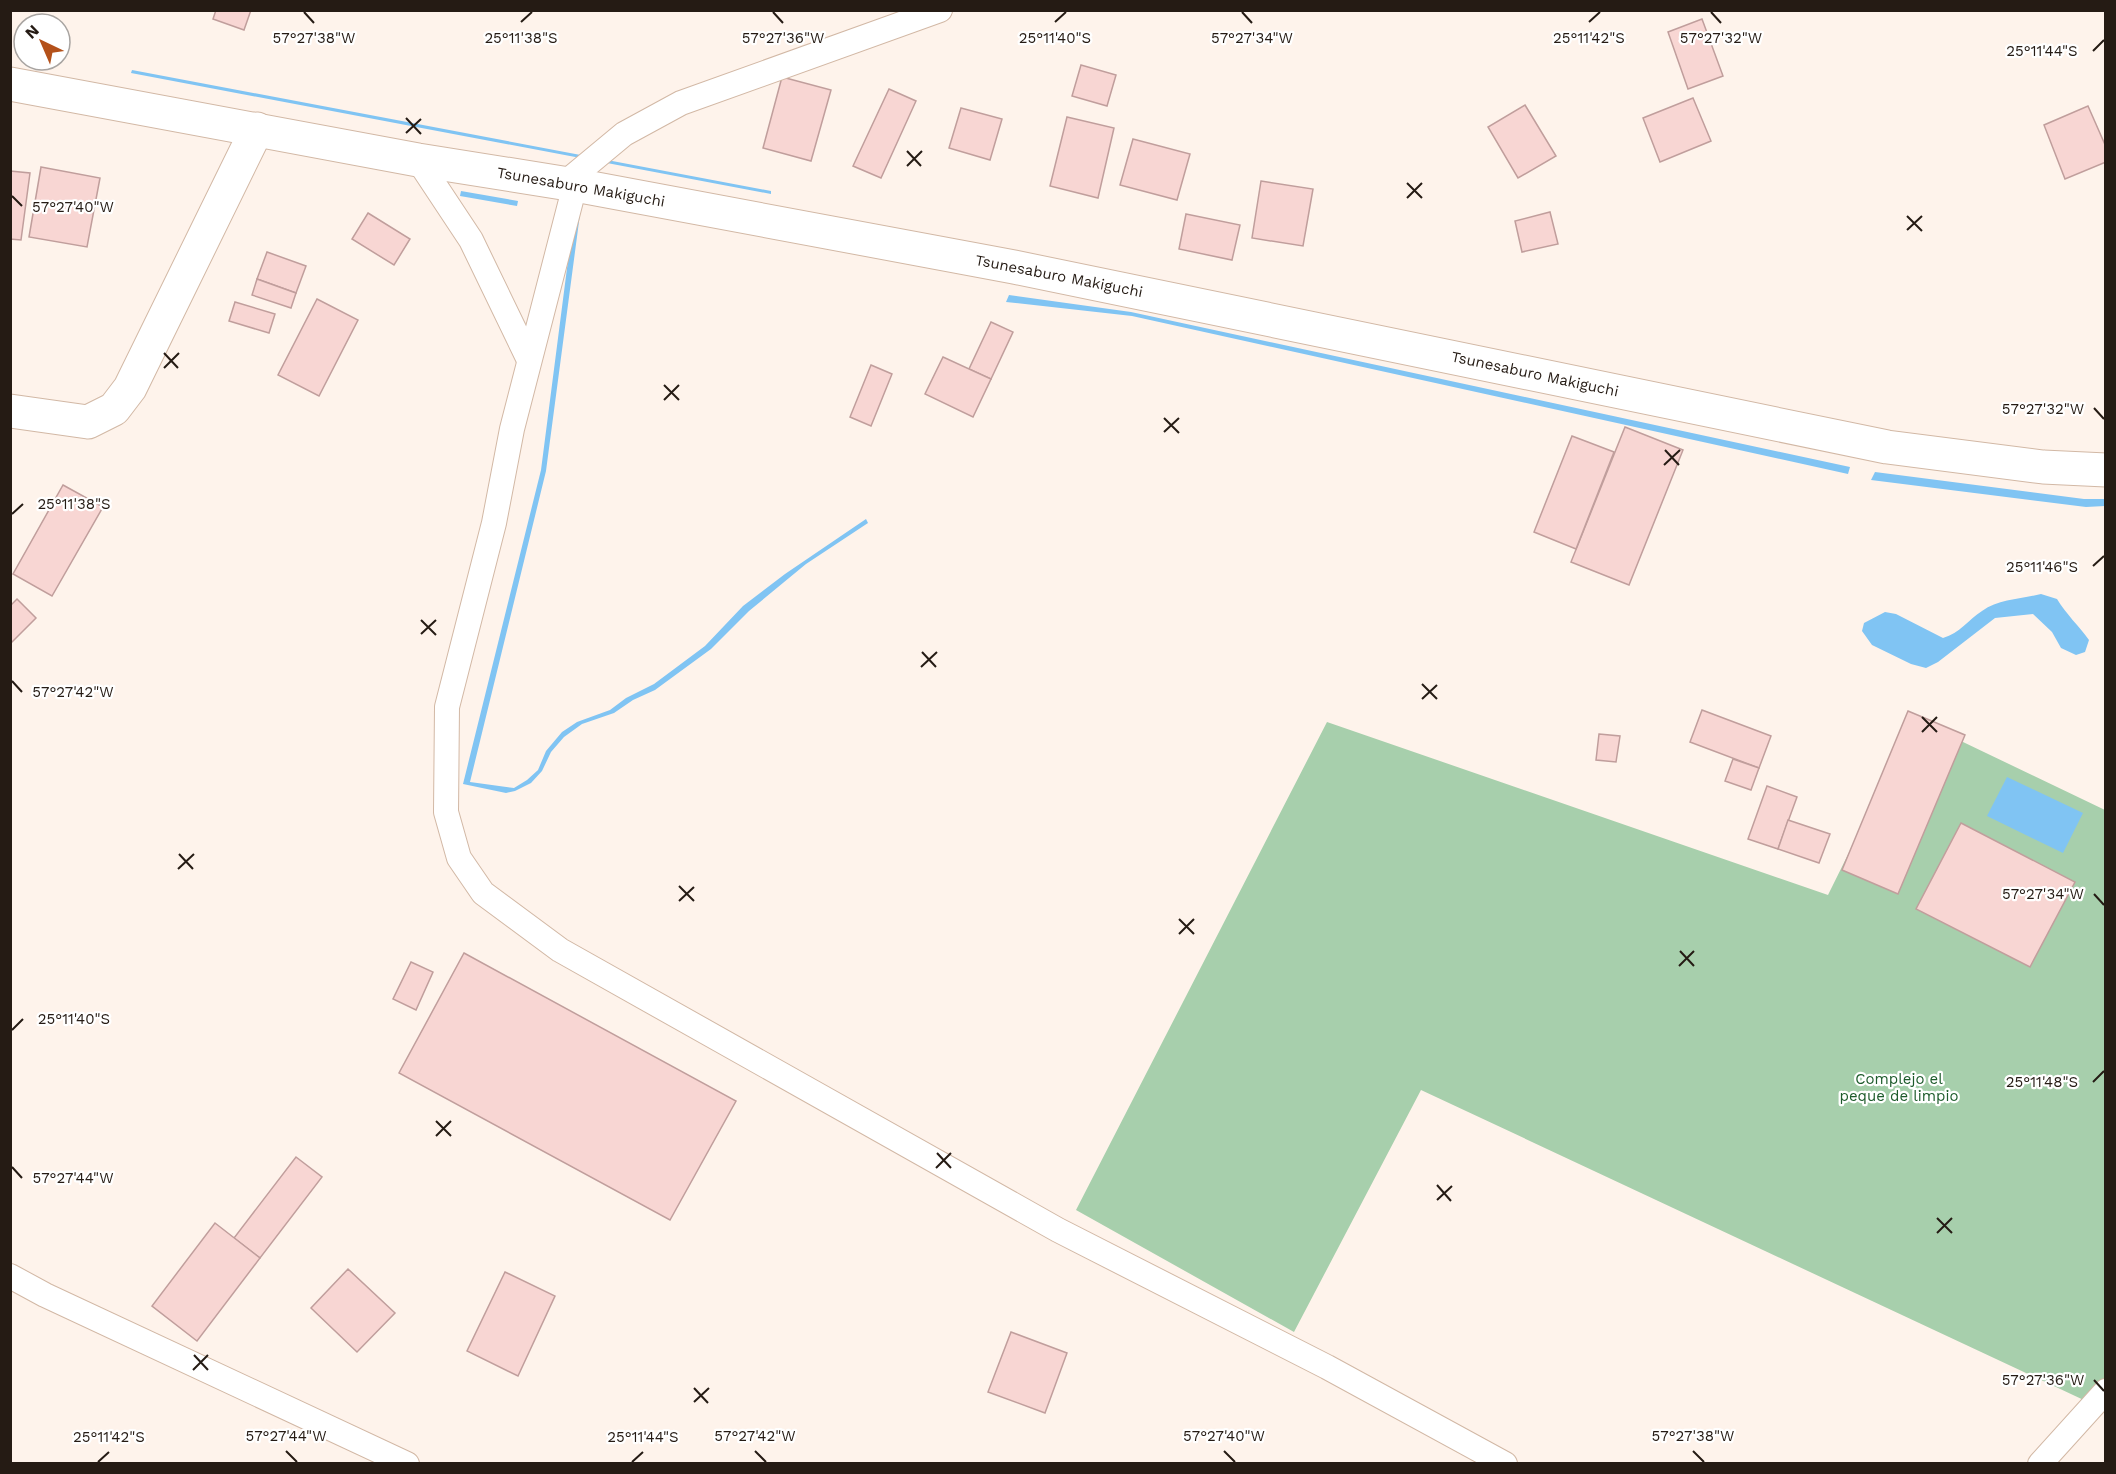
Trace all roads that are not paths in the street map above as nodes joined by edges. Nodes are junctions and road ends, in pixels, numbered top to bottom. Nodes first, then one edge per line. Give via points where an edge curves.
1 (940, 10) edge
2 (10, 84) edge
3 (257, 129) junction
4 (418, 160) junction
5 (570, 184) junction
6 (529, 360) junction
7 (10, 411) edge
8 (2106, 470) edge
9 (10, 1276) edge
10 (2106, 1391) edge
11 (407, 1464) edge
12 (1505, 1464) edge
13 (2040, 1464) edge

1 - 5 lane via 681,103 624,134
2 - 3 street, Tsunesaburo Makiguchi
3 - 4 street, Tsunesaburo Makiguchi
3 - 7 street via 130,388 114,409 88,422
4 - 5 street, Tsunesaburo Makiguchi
4 - 6 lane via 471,240
5 - 6 lane
5 - 8 street, Tsunesaburo Makiguchi via 1014,267 1887,447 2043,467
6 - 12 lane via 494,523 447,707 446,812 459,858 483,893 560,950 1058,1230 1327,1367
9 - 11 lane
10 - 13 lane

